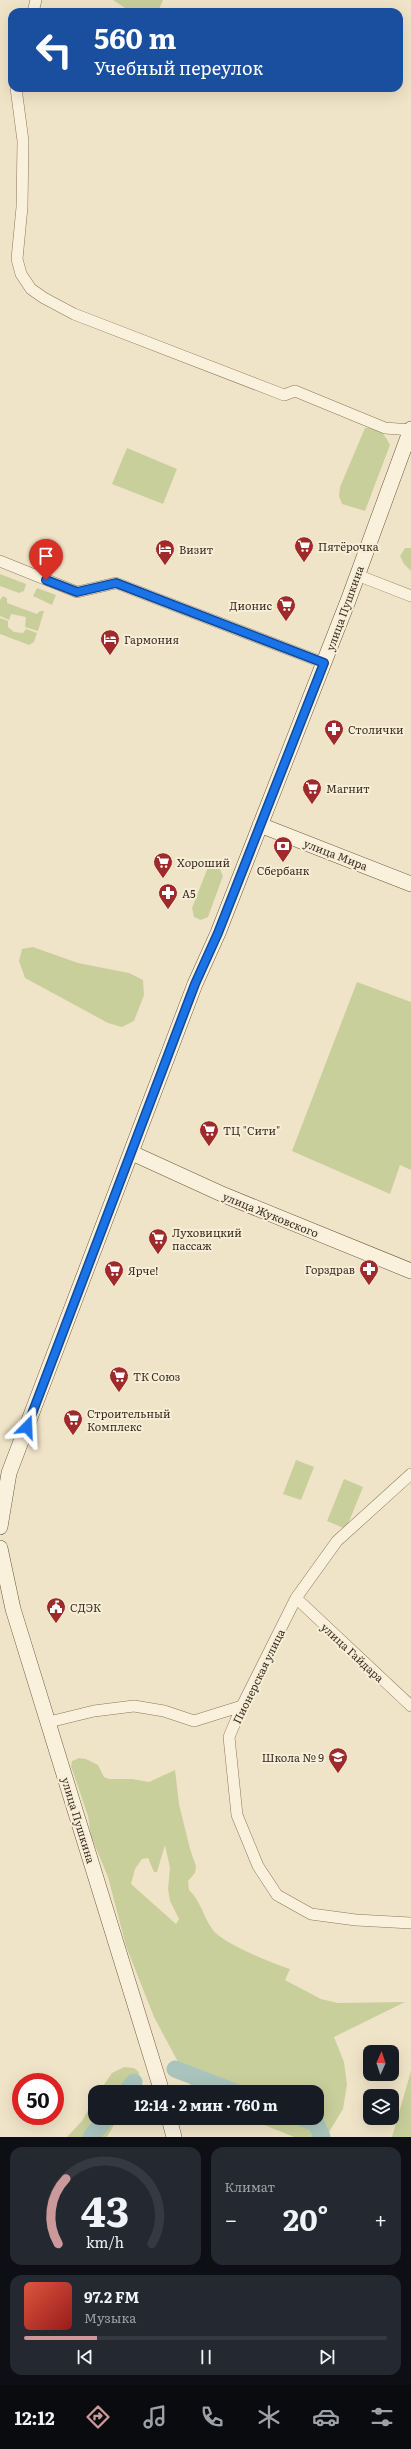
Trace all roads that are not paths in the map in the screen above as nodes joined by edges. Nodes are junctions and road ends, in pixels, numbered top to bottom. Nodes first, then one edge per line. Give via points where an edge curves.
1 (17, 92) edge
2 (411, 430) edge
3 (0, 561) edge
4 (357, 575) junction
5 (411, 596) edge
6 (324, 663) junction
7 (260, 825) junction
8 (411, 884) edge
9 (132, 1153) junction
10 (411, 1271) edge
11 (5, 1472) edge
12 (411, 1474) edge
13 (0, 1527) edge
14 (0, 1548) edge
15 (296, 1598) junction
16 (242, 1706) junction
17 (411, 1706) edge
18 (49, 1722) junction
19 (411, 1923) edge
20 (160, 2085) edge
21 (171, 2125) edge
22 (174, 2137) edge

1 - 2 street via 23,141 22,207 17,258 21,274 31,289 74,314 284,395 295,391 385,428
2 - 4 main road, улица Пушкина
3 - 6 street via 77,592 116,583
4 - 5 street
4 - 6 main road, улица Пушкина
6 - 7 main road, улица Пушкина
7 - 8 main road, улица Мира
7 - 9 main road, улица Пушкина via 195,984
9 - 10 main road, улица Жуковского via 224,1195
9 - 11 main road, улица Пушкина
11 - 13 main road, улица Пушкина
12 - 15 street, Пионерская улица via 337,1541
14 - 18 main road, улица Пушкина via 13,1609
15 - 16 street, Пионерская улица
15 - 17 street, улица Гайдара
16 - 18 street via 194,1721 164,1711 134,1706 94,1711
16 - 19 street, Пионерская улица via 229,1737 237,1815 258,1866 277,1895 311,1914
18 - 20 main road, улица Пушкина
21 - 22 main road

